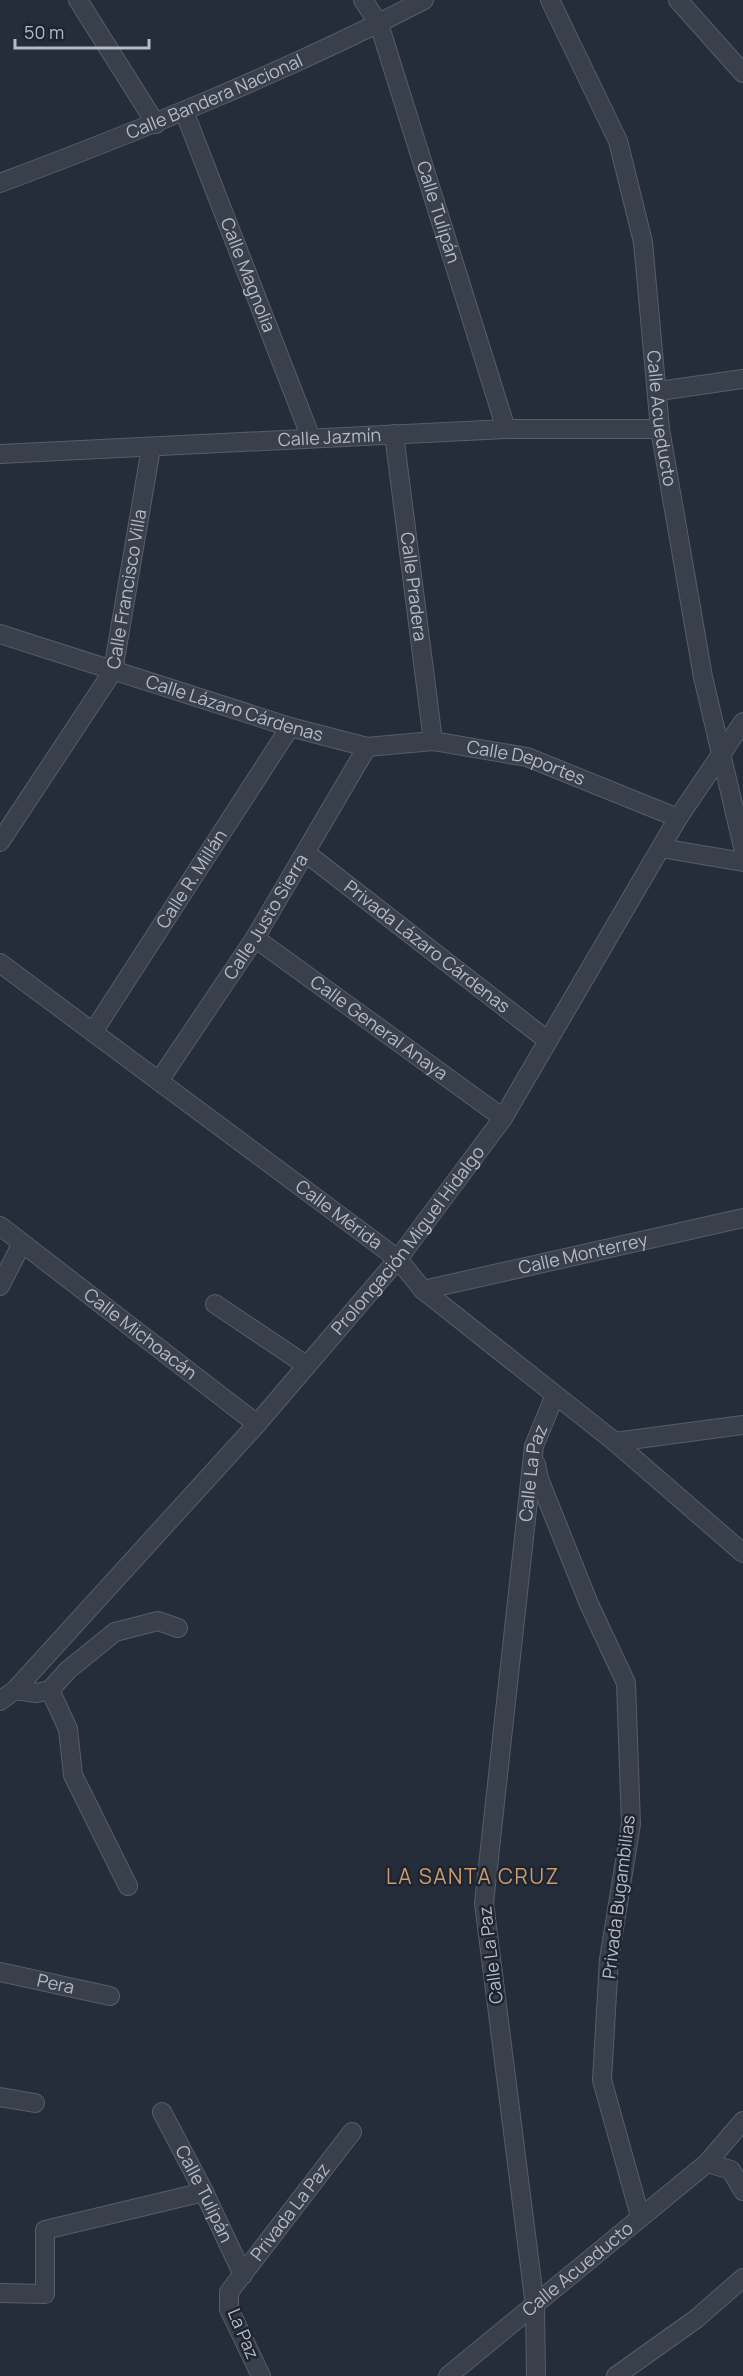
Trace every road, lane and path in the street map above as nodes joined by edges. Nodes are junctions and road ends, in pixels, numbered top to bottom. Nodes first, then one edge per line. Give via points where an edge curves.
1 (78, 0) edge
2 (363, 0) edge
3 (424, 0) edge
4 (550, 0) edge
5 (678, 0) edge
6 (379, 24) junction
7 (743, 73) edge
8 (184, 111) junction
9 (156, 124) junction
10 (0, 183) edge
11 (743, 379) edge
12 (659, 391) junction
13 (506, 429) junction
14 (660, 429) junction
15 (394, 434) junction
16 (311, 438) junction
17 (151, 448) junction
18 (0, 454) edge
19 (0, 634) edge
20 (113, 670) junction
21 (743, 722) edge
22 (290, 727) junction
23 (433, 741) junction
24 (367, 747) junction
25 (721, 757) junction
26 (678, 818) junction
27 (0, 842) edge
28 (743, 847) edge
29 (661, 848) junction
30 (306, 853) junction
31 (743, 862) edge
32 (255, 938) junction
33 (0, 963) edge
34 (93, 1032) junction
35 (547, 1040) junction
36 (159, 1081) junction
37 (503, 1118) junction
38 (743, 1218) edge
39 (0, 1226) edge
40 (22, 1243) junction
41 (398, 1259) junction
42 (0, 1286) edge
43 (423, 1290) junction
44 (215, 1304) dead end
45 (306, 1365) junction
46 (555, 1395) junction
47 (257, 1424) junction
48 (743, 1425) edge
49 (615, 1442) junction
50 (534, 1446) junction
51 (743, 1553) edge
52 (178, 1628) dead end
53 (15, 1690) junction
54 (50, 1690) junction
55 (0, 1701) edge
56 (128, 1886) dead end
57 (0, 1972) edge
58 (110, 1996) dead end
59 (0, 2097) edge
60 (35, 2103) dead end
61 (162, 2112) dead end
62 (743, 2121) edge
63 (352, 2132) dead end
64 (707, 2163) junction
65 (743, 2191) edge
66 (204, 2192) junction
67 (640, 2216) junction
68 (243, 2275) junction
69 (743, 2278) edge
70 (229, 2292) joint
71 (0, 2293) edge
72 (536, 2306) junction
73 (261, 2376) edge
74 (447, 2376) edge
75 (536, 2376) edge
76 (616, 2376) edge

1 - 9 street
2 - 6 street, Calle Tulipán
3 - 6 street, Calle Bandera Nacional
4 - 12 street, Calle Acueducto via 618,141 643,242
5 - 7 street
6 - 8 street, Calle Bandera Nacional
6 - 13 street, Calle Tulipán
8 - 9 street, Calle Bandera Nacional
8 - 16 street, Calle Magnolia
9 - 10 street, Calle Bandera Nacional
11 - 12 street
12 - 14 street, Calle Acueducto
13 - 14 street, Calle Jazmín
13 - 15 street, Calle Jazmín
14 - 25 street, Calle Acueducto via 703,677
15 - 16 street, Calle Jazmín
15 - 23 street, Calle Pradera
16 - 17 street, Calle Jazmín
17 - 18 street, Calle Jazmín
17 - 20 street, Calle Francisco Villa
19 - 20 street, Calle Lázaro Cárdenas
20 - 22 street, Calle Lázaro Cárdenas
20 - 27 street, Calle Francisco Villa
21 - 25 street, Prolongación Miguel Hidalgo
22 - 24 street, Calle Lázaro Cárdenas
22 - 34 street, Calle R. Millán
23 - 24 street, Calle Deportes
23 - 26 street, Calle Deportes via 527,757
24 - 30 street, Calle Justo Sierra
25 - 26 street, Prolongación Miguel Hidalgo
25 - 28 street, Calle Acueducto
26 - 29 street, Prolongación Miguel Hidalgo
29 - 31 street
29 - 35 street, Prolongación Miguel Hidalgo
30 - 32 street, Calle Justo Sierra
30 - 35 street, Privada Lázaro Cárdenas
32 - 36 street, Calle Justo Sierra
32 - 37 street, Calle General Anaya
33 - 34 street, Calle Mérida
34 - 36 street, Calle Mérida
35 - 37 street, Prolongación Miguel Hidalgo
36 - 41 street, Calle Mérida
37 - 41 street, Prolongación Miguel Hidalgo
38 - 43 street, Calle Monterrey
39 - 40 street, Calle Michoacán
40 - 42 street
40 - 47 street, Calle Michoacán
41 - 43 street, Calle Mérida
41 - 45 street, Prolongación Miguel Hidalgo
43 - 46 street, Calle Mérida
44 - 45 street
45 - 47 street, Prolongación Miguel Hidalgo
46 - 49 street, Calle Mérida
46 - 50 street, Calle La Paz
47 - 53 street, Prolongación Miguel Hidalgo
48 - 49 street
49 - 51 street, Calle Mérida
50 - 67 street, Privada Bugambilias via 538,1479 626,1683 631,1824 609,1959 602,2080
50 - 72 street, Calle La Paz via 484,1903
52 - 54 street via 158,1621 115,1632
53 - 54 street
53 - 55 street, Prolongación Miguel Hidalgo
54 - 56 street via 68,1729 73,1775
57 - 58 street, Pera
59 - 60 street
61 - 66 street, Calle Tulipán
62 - 64 street, Calle Acueducto
63 - 68 street, Privada La Paz
64 - 65 street via 731,2170
64 - 67 street, Calle Acueducto
66 - 68 street, Calle Tulipán
66 - 71 street via 45,2230 45,2294
67 - 72 street, Calle Acueducto
68 - 70 street, Privada La Paz
69 - 76 street via 696,2319
70 - 73 street, La Paz via 229,2309
72 - 74 street, Calle Acueducto
72 - 75 street, Calle La Paz

